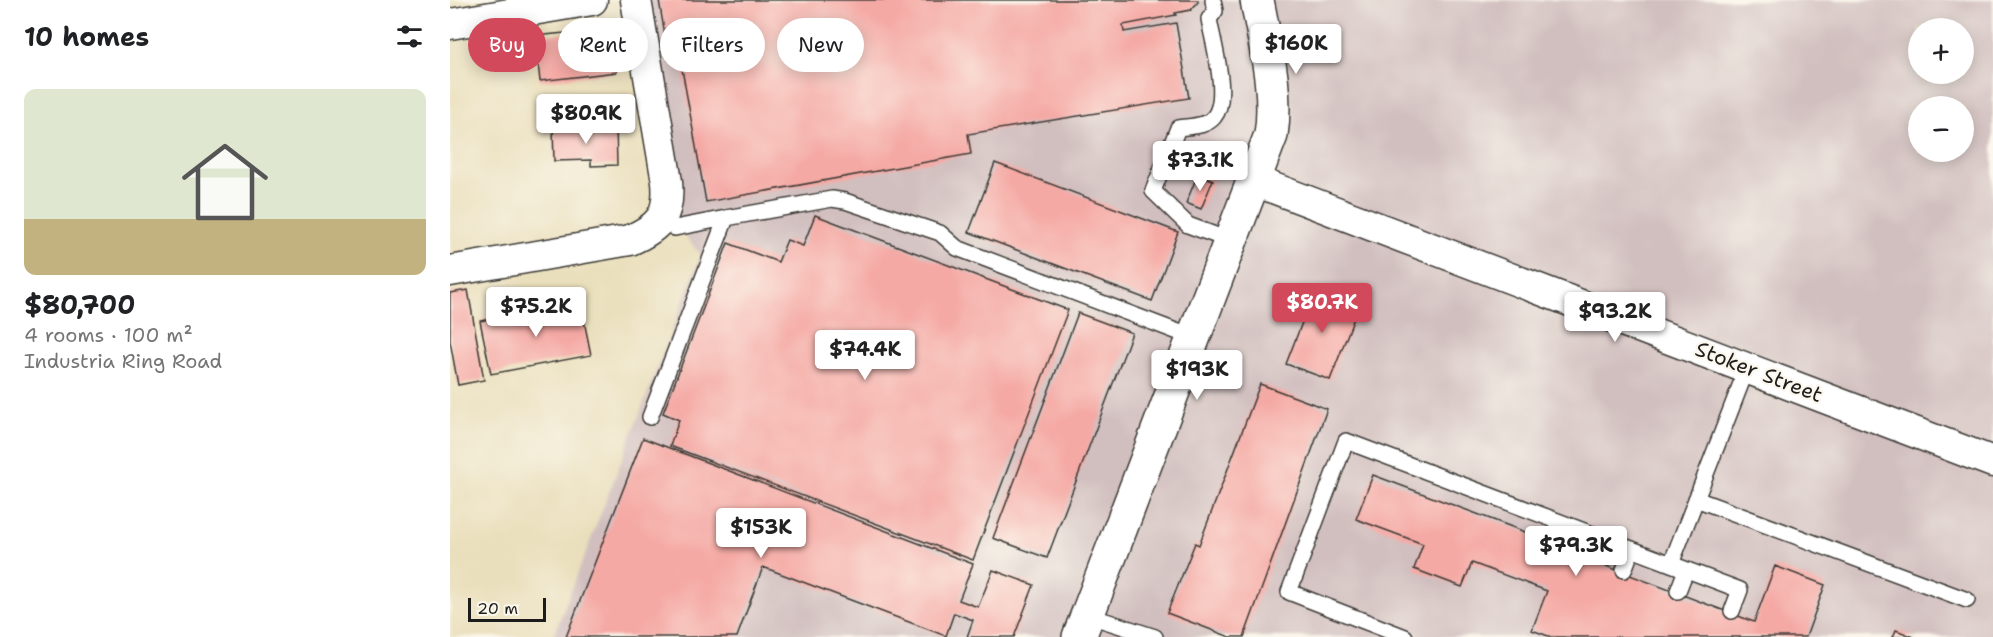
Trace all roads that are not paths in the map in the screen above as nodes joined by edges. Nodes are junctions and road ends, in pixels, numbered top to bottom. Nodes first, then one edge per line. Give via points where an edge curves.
1 (592, 0) edge
2 (636, 0) edge
3 (1213, 0) edge
4 (1257, 0) edge
5 (450, 24) edge
6 (1255, 181) junction
7 (726, 218) junction
8 (660, 221) junction
9 (1231, 241) junction
10 (450, 272) edge
11 (1194, 338) junction
12 (1747, 368) junction
13 (650, 417) dead end
14 (1993, 462) edge
15 (1696, 499) junction
16 (1632, 549) junction
17 (1671, 564) junction
18 (1624, 570) dead end
19 (1686, 570) junction
20 (1678, 591) dead end
21 (1967, 600) dead end
22 (1732, 611) dead end
23 (1083, 626) edge
24 (1366, 630) edge
25 (1155, 637) edge
26 (1405, 637) edge

1 - 5 street
2 - 8 street via 667,182 668,203
3 - 9 lane via 1215,11 1209,19 1220,105 1208,122 1178,128 1152,191 1188,225
4 - 6 street via 1272,86 1273,123
6 - 9 street
6 - 12 street, Stoker Street
7 - 8 lane via 675,228
7 - 11 lane via 845,201 940,233 957,248
7 - 13 lane
8 - 10 street via 630,240
9 - 11 street
11 - 23 street
12 - 14 street, Stoker Street
12 - 15 lane
15 - 17 lane
15 - 21 lane
16 - 17 lane
16 - 18 lane
16 - 24 lane via 1346,441 1289,592
17 - 19 lane
19 - 20 lane
19 - 22 lane via 1740,590
23 - 25 lane
24 - 26 lane

